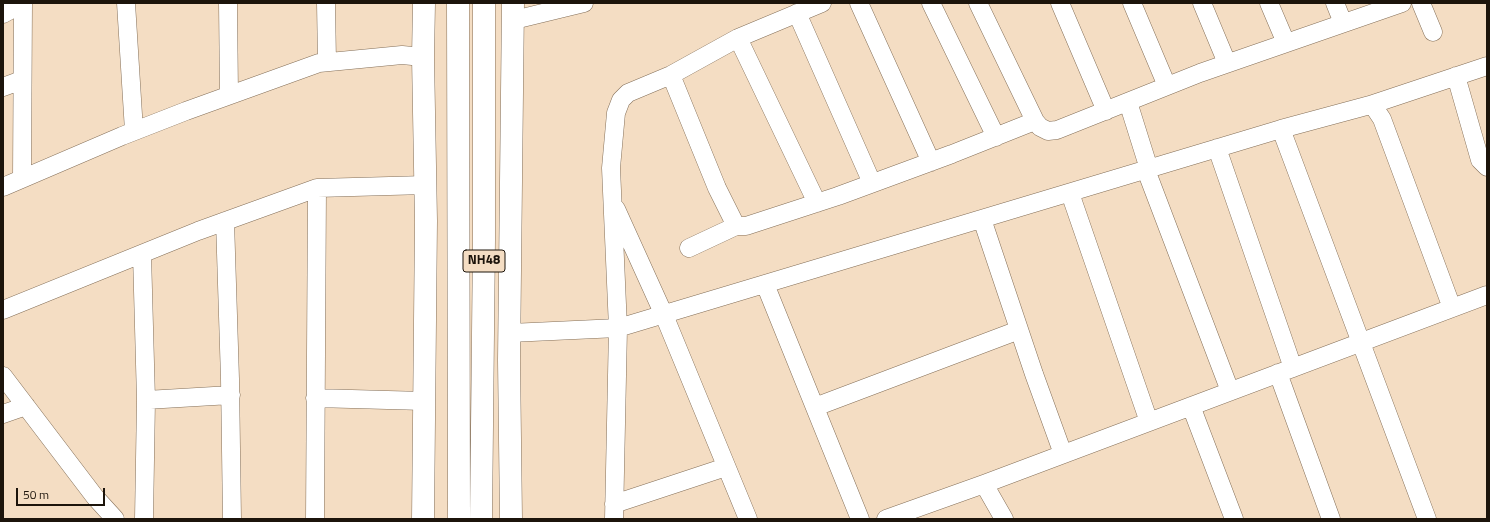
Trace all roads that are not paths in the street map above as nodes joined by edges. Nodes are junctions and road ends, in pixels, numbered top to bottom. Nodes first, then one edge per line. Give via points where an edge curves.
1 (23, 3) edge
2 (126, 3) edge
3 (228, 3) edge
4 (326, 3) edge
5 (424, 3) edge
6 (458, 3) edge
7 (484, 3) edge
8 (584, 3) edge
9 (822, 3) edge
10 (859, 3) edge
11 (931, 3) edge
12 (978, 3) edge
13 (1060, 3) edge
14 (1132, 3) edge
15 (1202, 3) edge
16 (1269, 3) edge
17 (1334, 3) edge
18 (1402, 3) edge
19 (1421, 3) edge
20 (514, 12) edge
21 (798, 13) junction
22 (3, 14) edge
23 (1343, 24) junction
24 (1433, 32) dead end
25 (738, 38) junction
26 (1286, 43) junction
27 (423, 57) junction
28 (327, 62) junction
29 (1227, 64) junction
30 (1487, 66) edge
31 (671, 75) junction
32 (1456, 76) junction
33 (22, 80) junction
34 (1167, 86) junction
35 (3, 87) edge
36 (229, 95) junction
37 (1128, 102) junction
38 (1370, 105) junction
39 (1106, 111) junction
40 (1035, 121) junction
41 (1281, 129) junction
42 (134, 131) junction
43 (996, 137) junction
44 (1217, 148) junction
45 (931, 162) junction
46 (1487, 167) edge
47 (1148, 169) junction
48 (22, 178) junction
49 (872, 183) junction
50 (426, 185) junction
51 (3, 187) edge
52 (317, 188) junction
53 (1070, 193) junction
54 (612, 200) junction
55 (817, 203) junction
56 (982, 219) junction
57 (225, 221) junction
58 (736, 226) junction
59 (688, 248) dead end
60 (142, 254) junction
61 (766, 284) junction
62 (1487, 295) edge
63 (1452, 308) junction
64 (3, 310) edge
65 (664, 315) junction
66 (618, 328) junction
67 (1019, 330) junction
68 (510, 333) junction
69 (1361, 342) junction
70 (1285, 370) junction
71 (3, 376) edge
72 (1230, 391) junction
73 (231, 395) junction
74 (315, 398) junction
75 (146, 400) junction
76 (424, 401) junction
77 (26, 406) junction
78 (1191, 406) junction
79 (815, 407) junction
80 (3, 414) edge
81 (1149, 422) junction
82 (1063, 454) junction
83 (726, 467) junction
84 (984, 484) junction
85 (614, 511) edge
86 (115, 519) edge
87 (144, 519) edge
88 (232, 519) edge
89 (315, 519) edge
90 (423, 519) edge
91 (458, 519) edge
92 (481, 519) edge
93 (511, 519) edge
94 (748, 519) edge
95 (860, 519) edge
96 (886, 519) edge
97 (1004, 519) edge
98 (1234, 519) edge
99 (1331, 519) edge
100 (1427, 519) edge

1 - 22 street
1 - 33 street
2 - 42 street
3 - 36 street
4 - 28 street
5 - 27 main road
6 - 91 main road, NH48
7 - 92 main road, NH48
8 - 20 street
9 - 21 street
10 - 45 street
11 - 43 street
12 - 40 street
13 - 39 street
14 - 34 street
15 - 29 street
16 - 26 street
17 - 23 street
18 - 23 street
19 - 24 street
20 - 68 main road
21 - 25 street
21 - 49 street
23 - 26 street
25 - 31 street
25 - 55 street
26 - 29 street
27 - 28 street via 402,56
27 - 50 main road
28 - 36 street
29 - 34 street
30 - 32 street
31 - 54 street via 628,93 621,100 616,113 613,145
31 - 58 street via 717,188
32 - 38 street
32 - 46 street via 1480,160
33 - 35 street
33 - 48 street
34 - 37 street
36 - 42 street
37 - 39 street
37 - 47 street
38 - 41 street
38 - 63 street via 1382,119
39 - 40 street via 1057,130 1048,131
40 - 43 street
41 - 44 street
41 - 69 street
42 - 48 street
43 - 45 street
44 - 47 street
44 - 70 street
45 - 49 street
47 - 53 street
47 - 72 street
48 - 51 street
49 - 55 street
50 - 52 street
50 - 76 main road
52 - 57 street
52 - 74 street
53 - 56 street
53 - 81 street
54 - 65 street
54 - 66 street
55 - 58 street via 746,226
56 - 61 street
56 - 67 street
57 - 60 street
57 - 73 street
58 - 59 street
60 - 64 street
60 - 75 street
61 - 65 street
61 - 79 street
62 - 63 street
63 - 69 street
65 - 66 street
65 - 83 street
66 - 68 street
66 - 85 street
67 - 79 street
67 - 82 street
68 - 93 main road
69 - 70 street
69 - 100 street
70 - 72 street
70 - 99 street
71 - 77 street
72 - 78 street
73 - 75 street
73 - 88 street
74 - 76 street
74 - 89 street
75 - 87 street
76 - 90 main road
77 - 80 street
77 - 86 street
78 - 81 street
78 - 98 street
79 - 95 street
81 - 82 street
82 - 84 street
83 - 85 street
83 - 94 street
84 - 96 street
84 - 97 street

